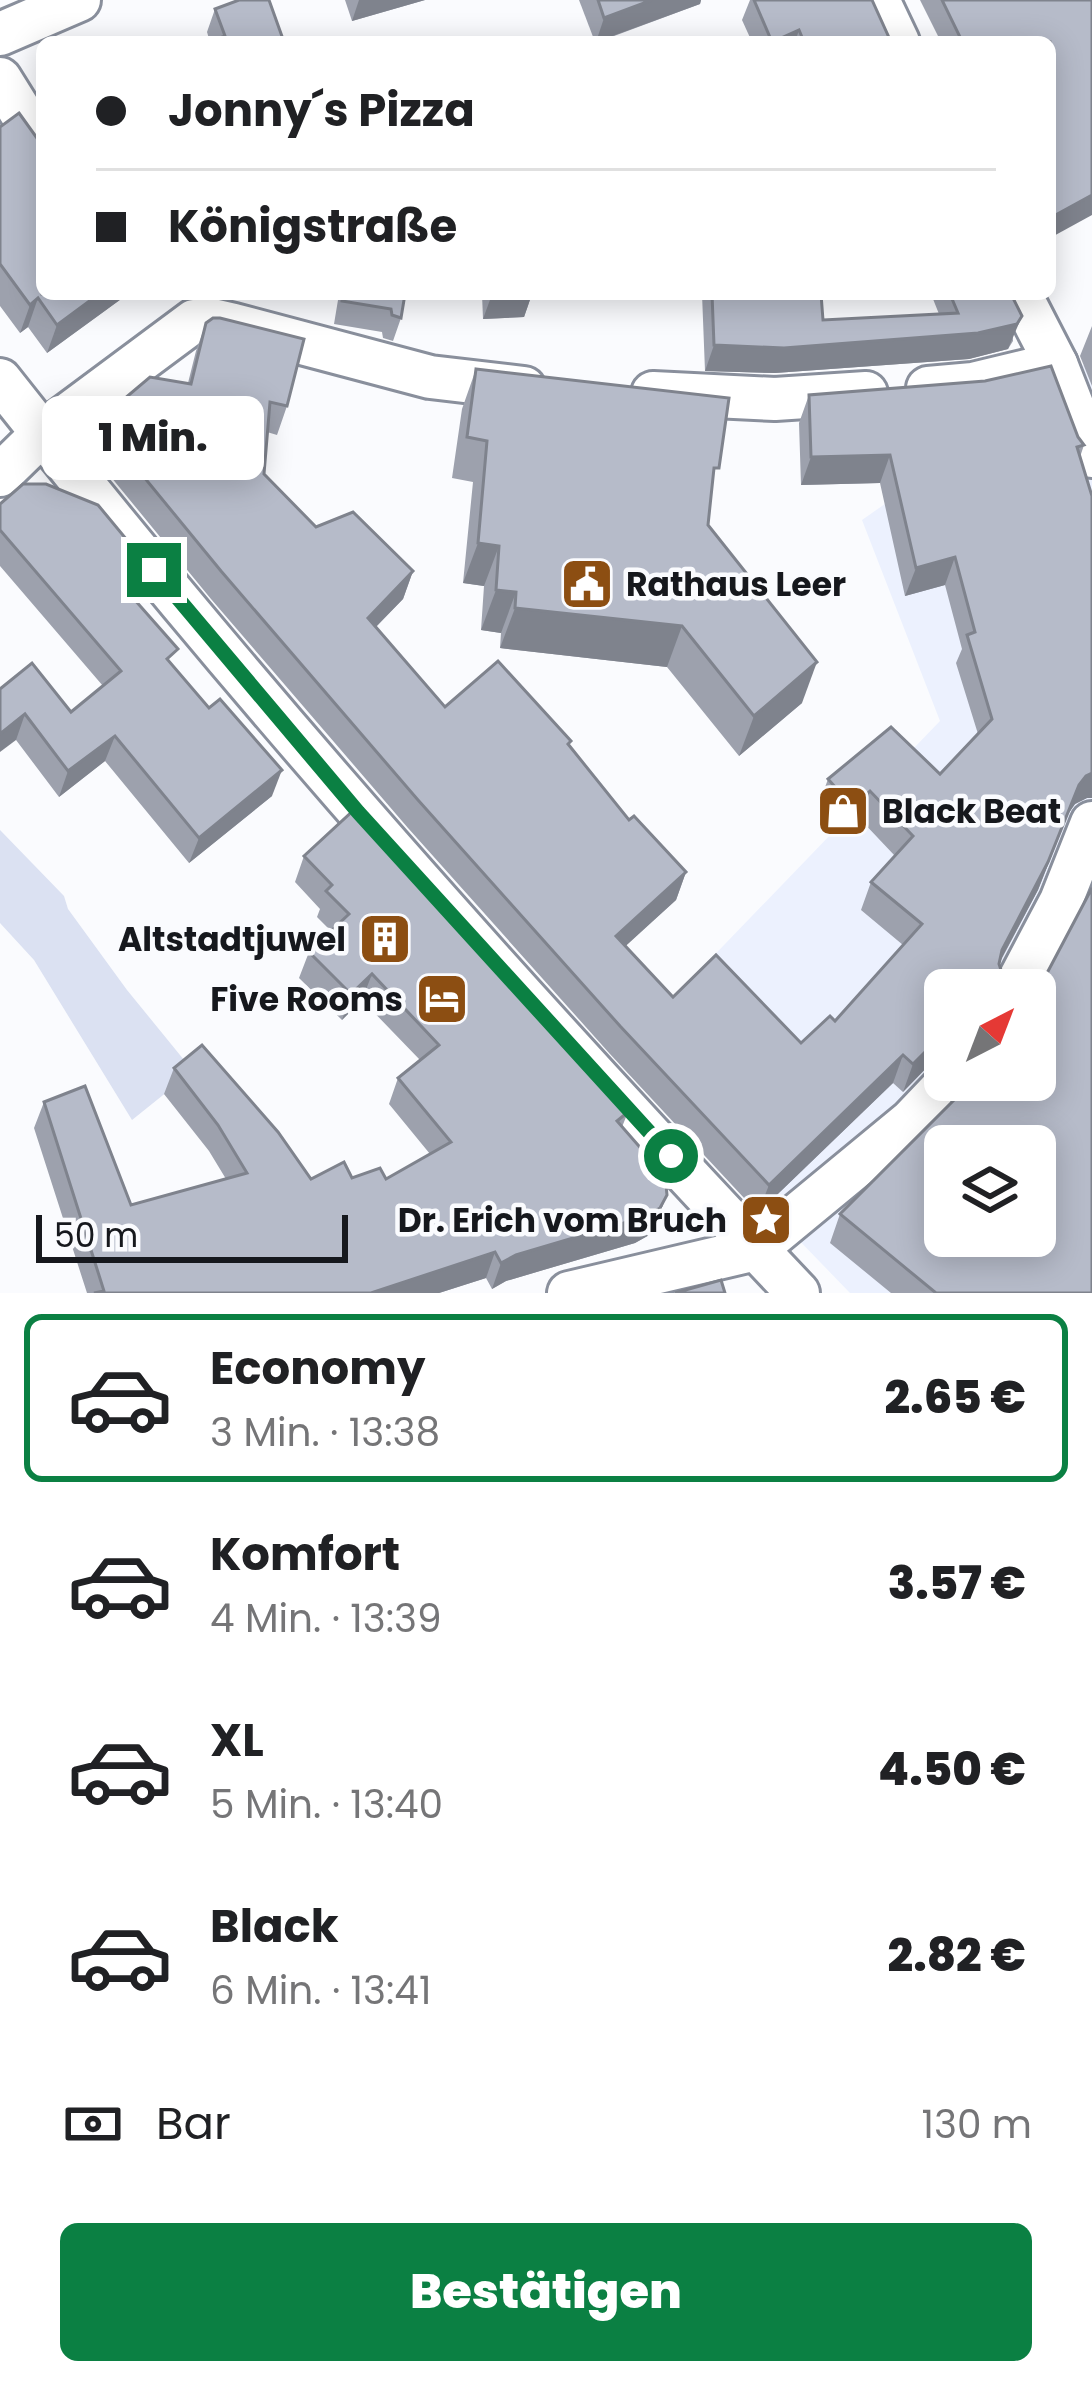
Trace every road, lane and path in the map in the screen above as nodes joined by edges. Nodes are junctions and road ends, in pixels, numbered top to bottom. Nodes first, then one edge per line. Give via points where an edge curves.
1 (79, 0) edge
2 (878, 0) edge
3 (0, 34) edge
4 (895, 36) edge
5 (0, 80) edge
6 (36, 132) edge
7 (1023, 300) edge
8 (183, 307) edge
9 (1056, 364) junction
10 (0, 380) edge
11 (554, 389) edge
12 (620, 392) edge
13 (42, 434) junction
14 (1092, 456) edge
15 (0, 475) edge
16 (1092, 823) edge
17 (1025, 969) edge
18 (930, 1101) edge
19 (756, 1249) junction
20 (569, 1293) edge
21 (798, 1293) edge

1 - 3 street
2 - 4 street
5 - 6 street
7 - 9 street
8 - 11 street via 430,377
8 - 13 street
9 - 12 street via 973,384 775,399
9 - 14 street
10 - 13 street
13 - 15 street
13 - 19 street via 358,812
16 - 17 street
18 - 19 street
19 - 20 street
19 - 21 street

